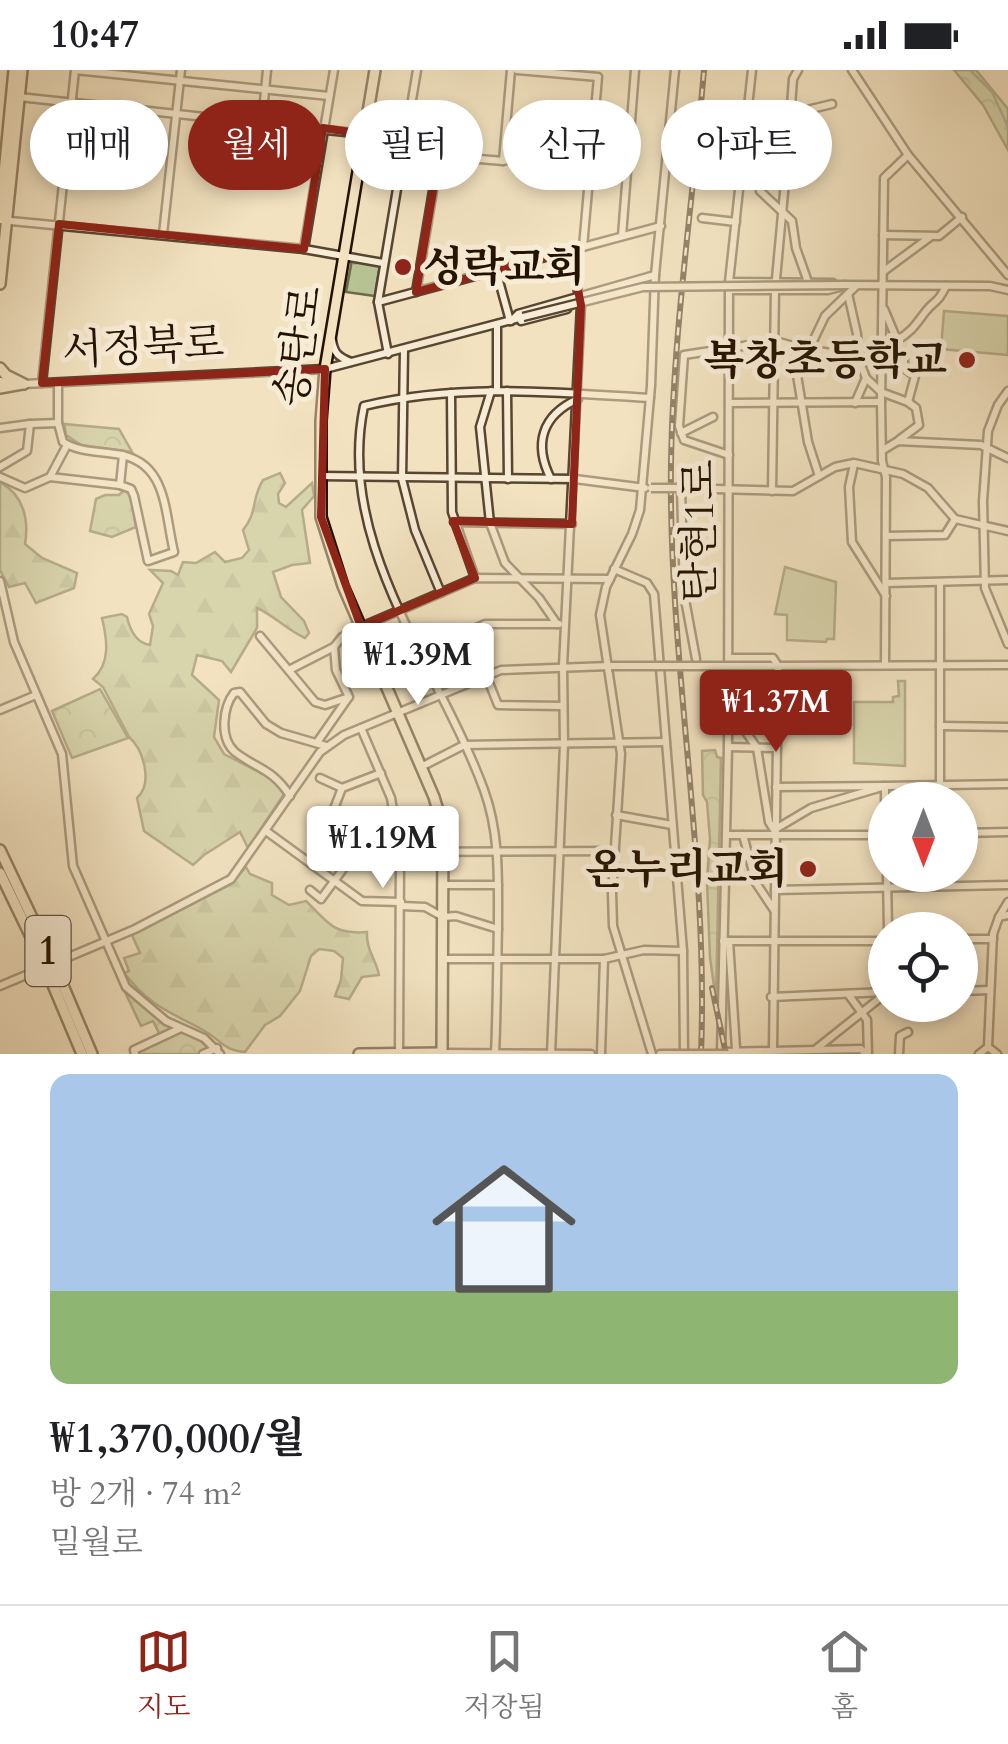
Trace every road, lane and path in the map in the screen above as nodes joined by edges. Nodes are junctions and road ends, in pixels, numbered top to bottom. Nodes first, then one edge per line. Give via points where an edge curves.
1 (14, 70) edge
2 (22, 70) edge
3 (75, 70) edge
4 (180, 70) edge
5 (268, 70) edge
6 (334, 70) edge
7 (375, 70) edge
8 (417, 70) edge
9 (514, 70) edge
10 (635, 70) edge
11 (675, 70) edge
12 (752, 70) edge
13 (798, 70) edge
14 (852, 70) edge
15 (180, 80) junction
16 (265, 90) junction
17 (328, 96) junction
18 (0, 98) edge
19 (16, 98) junction
20 (44, 100) edge
21 (72, 100) edge
22 (264, 100) edge
23 (370, 100) edge
24 (412, 100) edge
25 (510, 100) edge
26 (596, 100) edge
27 (749, 100) edge
28 (791, 100) edge
29 (168, 112) edge
30 (176, 113) junction
31 (188, 114) edge
32 (325, 115) edge
33 (3, 154) edge
34 (908, 155) junction
35 (483, 158) edge
36 (503, 160) edge
37 (63, 190) edge
38 (313, 190) edge
39 (355, 190) edge
40 (396, 190) edge
41 (433, 190) edge
42 (588, 190) edge
43 (739, 190) edge
44 (760, 190) edge
45 (784, 190) edge
46 (782, 210) junction
47 (962, 217) junction
48 (3, 218) edge
49 (702, 218) dead end
50 (736, 222) junction
51 (59, 224) junction
52 (661, 226) junction
53 (163, 234) junction
54 (883, 235) junction
55 (622, 236) junction
56 (931, 237) junction
57 (583, 247) junction
58 (304, 249) junction
59 (570, 250) junction
60 (344, 256) junction
61 (383, 263) junction
62 (496, 270) junction
63 (883, 272) junction
64 (655, 275) junction
65 (1008, 275) edge
66 (808, 282) junction
67 (0, 284) edge
68 (883, 285) junction
69 (729, 286) junction
70 (775, 286) junction
71 (946, 286) junction
72 (639, 290) junction
73 (654, 290) junction
74 (847, 290) junction
75 (1008, 290) edge
76 (416, 292) junction
77 (580, 301) junction
78 (378, 302) junction
79 (654, 302) junction
80 (882, 303) junction
81 (510, 322) junction
82 (498, 324) junction
83 (332, 335) junction
84 (897, 340) junction
85 (775, 341) junction
86 (729, 349) junction
87 (404, 350) junction
88 (808, 350) junction
89 (388, 354) junction
90 (858, 356) junction
91 (881, 358) junction
92 (352, 362) junction
93 (0, 368) edge
94 (325, 369) junction
95 (866, 378) junction
96 (42, 383) junction
97 (58, 383) junction
98 (24, 384) junction
99 (0, 385) edge
100 (494, 391) junction
101 (507, 391) junction
102 (451, 392) junction
103 (881, 392) junction
104 (1008, 392) edge
105 (402, 396) junction
106 (578, 396) junction
107 (650, 398) junction
108 (774, 402) junction
109 (801, 402) junction
110 (855, 402) junction
111 (881, 402) junction
112 (908, 402) junction
113 (729, 403) junction
114 (713, 417) dead end
115 (58, 423) junction
116 (30, 424) junction
117 (0, 428) edge
118 (681, 433) junction
119 (898, 441) junction
120 (67, 445) junction
121 (987, 448) junction
122 (882, 451) junction
123 (123, 454) junction
124 (1006, 454) edge
125 (730, 455) junction
126 (854, 463) junction
127 (0, 466) edge
128 (884, 467) junction
129 (50, 476) junction
130 (320, 476) junction
131 (819, 476) junction
132 (0, 477) edge
133 (359, 479) junction
134 (402, 479) junction
135 (452, 479) junction
136 (508, 479) junction
137 (551, 479) junction
138 (574, 479) junction
139 (486, 480) junction
140 (120, 486) junction
141 (646, 488) junction
142 (679, 488) junction
143 (730, 490) junction
144 (772, 491) junction
145 (955, 519) junction
146 (454, 522) junction
147 (490, 524) junction
148 (572, 524) junction
149 (983, 524) junction
150 (1008, 531) edge
151 (886, 536) junction
152 (614, 570) junction
153 (475, 578) junction
154 (516, 578) junction
155 (570, 578) junction
156 (610, 579) junction
157 (1008, 580) edge
158 (0, 582) edge
159 (940, 582) junction
160 (984, 582) junction
161 (886, 583) junction
162 (441, 593) junction
163 (886, 597) junction
164 (400, 610) junction
165 (561, 624) junction
166 (361, 627) junction
167 (260, 636) dead end
168 (1008, 644) edge
169 (334, 646) junction
170 (420, 653) junction
171 (729, 658) junction
172 (696, 659) dead end
173 (885, 664) junction
174 (940, 665) junction
175 (1008, 665) edge
176 (563, 666) junction
177 (608, 666) junction
178 (775, 666) junction
179 (289, 670) junction
180 (486, 675) junction
181 (439, 694) junction
182 (36, 696) junction
183 (349, 697) junction
184 (563, 706) junction
185 (728, 706) junction
186 (0, 710) edge
187 (398, 712) junction
188 (940, 726) junction
189 (1008, 727) edge
190 (361, 728) junction
191 (318, 742) junction
192 (666, 742) junction
193 (464, 745) junction
194 (564, 745) junction
195 (620, 745) junction
196 (326, 746) junction
197 (728, 747) junction
198 (757, 748) junction
199 (777, 748) junction
200 (420, 767) junction
201 (380, 773) junction
202 (320, 778) dead end
203 (940, 782) edge
204 (978, 784) edge
205 (1008, 784) edge
206 (868, 786) edge
207 (776, 787) junction
208 (342, 788) junction
209 (868, 791) edge
210 (290, 796) junction
211 (616, 815) junction
212 (672, 825) junction
213 (266, 831) junction
214 (1008, 832) edge
215 (775, 833) junction
216 (978, 833) edge
217 (726, 835) junction
218 (743, 835) junction
219 (868, 835) edge
220 (0, 850) edge
221 (358, 851) junction
222 (444, 851) junction
223 (498, 851) junction
224 (560, 851) junction
225 (400, 852) junction
226 (614, 852) junction
227 (0, 874) edge
228 (332, 882) junction
229 (498, 885) junction
230 (444, 886) junction
231 (1008, 886) edge
232 (978, 887) edge
233 (868, 889) edge
234 (310, 890) dead end
235 (774, 890) junction
236 (1008, 902) edge
237 (401, 904) junction
238 (774, 910) junction
239 (1004, 916) edge
240 (443, 917) junction
241 (498, 930) junction
242 (978, 939) edge
243 (992, 939) junction
244 (107, 941) junction
245 (726, 941) junction
246 (868, 941) edge
247 (773, 942) junction
248 (683, 951) junction
249 (620, 954) junction
250 (443, 959) junction
251 (498, 959) junction
252 (556, 959) junction
253 (604, 959) junction
254 (49, 964) junction
255 (0, 986) edge
256 (978, 990) edge
257 (990, 990) junction
258 (868, 993) edge
259 (848, 994) junction
260 (772, 997) junction
261 (868, 1009) edge
262 (862, 1014) junction
263 (181, 1028) junction
264 (908, 1032) dead end
265 (988, 1047) junction
266 (773, 1049) junction
267 (816, 1049) junction
268 (219, 1051) edge
269 (134, 1052) edge
270 (727, 1052) edge
271 (399, 1053) edge
272 (442, 1053) edge
273 (82, 1054) edge
274 (92, 1054) edge
275 (202, 1054) edge
276 (359, 1054) edge
277 (495, 1054) edge
278 (552, 1054) edge
279 (591, 1054) edge
280 (602, 1054) edge
281 (652, 1054) edge
282 (660, 1054) edge
283 (673, 1054) edge
284 (684, 1054) edge
285 (867, 1054) edge
286 (899, 1054) edge
287 (979, 1054) edge
288 (997, 1054) edge

1 - 19 main road
2 - 19 main road
3 - 15 street
3 - 21 street
4 - 15 street
5 - 16 street
6 - 17 street
7 - 23 main road, 송탄로
8 - 24 street
9 - 25 street
9 - 26 street via 598,77
10 - 55 street
11 - 52 street
12 - 27 street, 탄현1로
13 - 28 street
14 - 34 street
15 - 16 street
15 - 30 street
16 - 17 street
16 - 22 street
17 - 32 street
18 - 19 street
19 - 20 street
19 - 33 main road
19 - 48 main road
29 - 30 street
30 - 31 street
30 - 53 street
33 - 48 main road
34 - 47 street
34 - 54 street via 884,178
35 - 36 street
37 - 51 street
38 - 58 street
39 - 60 main road, 송탄로
40 - 61 street
41 - 76 street
42 - 57 street
43 - 50 street, 탄현1로
44 - 46 street
45 - 46 street
46 - 66 street via 792,221
46 - 70 street
47 - 56 street
47 - 65 street
48 - 51 street
48 - 67 main road
49 - 50 street
50 - 69 street, 탄현1로
51 - 53 street
51 - 96 street
52 - 55 street
52 - 64 street
53 - 58 street
54 - 56 street
54 - 63 street
55 - 57 street
56 - 63 street
57 - 59 street
58 - 60 street
59 - 62 street
59 - 77 street
60 - 61 street
60 - 83 main road, 송탄로
61 - 78 street
62 - 76 street
62 - 81 street
63 - 68 street
64 - 73 street
64 - 77 street
66 - 70 street
66 - 74 street
68 - 71 street
68 - 74 street
68 - 80 street
69 - 70 street
69 - 86 street, 탄현1로
70 - 74 street
70 - 85 street
71 - 75 street
71 - 84 street via 938,303
72 - 73 street
72 - 77 street
72 - 79 street
73 - 79 street
74 - 81 street, 서정북로, bridge via 643,287
74 - 88 street
74 - 90 street
76 - 78 street
77 - 81 street via 518,314
77 - 106 street
78 - 89 street
79 - 107 street
80 - 84 street
80 - 91 street
81 - 82 street, 서정북로
82 - 87 street, 서정북로
82 - 100 street
83 - 92 street via 334,351
83 - 94 main road, 송탄로
84 - 112 street via 904,368 915,376
85 - 86 street
85 - 88 street
85 - 108 street
86 - 113 street, 탄현1로
86 - 118 street via 684,356
87 - 89 street, 서정북로
87 - 105 street
88 - 90 street
88 - 109 street via 797,375
89 - 92 street, 서정북로
90 - 91 street
90 - 95 street
91 - 103 street
92 - 94 street, 서정북로
93 - 98 main road
94 - 97 street, 서정북로
94 - 130 main road, 송탄로
95 - 103 street
95 - 110 street
96 - 97 street, 서정북로
96 - 98 street, 서정북로
97 - 115 street
98 - 99 main road
100 - 101 street
100 - 102 street
100 - 139 street via 480,427
101 - 106 street
101 - 136 street
102 - 105 street
102 - 135 street
103 - 111 street
103 - 112 street
104 - 121 street via 988,431
105 - 133 street via 364,406
105 - 134 street
106 - 107 street
106 - 137 street via 554,411 542,442
106 - 138 street
107 - 141 street
108 - 109 street
108 - 113 street
108 - 144 street
109 - 110 street
109 - 131 street
110 - 111 street
111 - 122 street
112 - 119 street via 919,425
113 - 125 street, 탄현1로
114 - 118 street
115 - 116 street
115 - 120 street
116 - 117 street
116 - 127 street via 27,451
118 - 125 street via 684,440
119 - 121 street
119 - 122 street
120 - 123 street
120 - 129 street
121 - 124 street
121 - 149 street
122 - 128 street
123 - 140 street
123 - 140 street via 156,475 171,555 148,561 134,496
125 - 143 street, 탄현1로
126 - 128 street
126 - 131 street
126 - 163 street via 852,542
128 - 145 street via 928,488
128 - 151 street
129 - 132 street via 25,488
129 - 140 street
130 - 133 street
130 - 166 main road, 송탄로 via 330,551
131 - 144 street via 793,491
133 - 134 street
133 - 164 street
134 - 135 street
134 - 162 street
135 - 139 street
135 - 146 street
136 - 137 street
136 - 139 street
137 - 138 street
138 - 141 street
138 - 148 street
139 - 147 street
141 - 142 street, bridge
141 - 152 street
142 - 143 street
142 - 172 street via 684,594
143 - 144 street
143 - 171 street, 탄현1로
145 - 149 street
145 - 151 street via 945,535
146 - 147 street
146 - 153 street
147 - 148 street
147 - 154 street
148 - 155 street
149 - 150 street
149 - 160 street
151 - 161 street
152 - 156 street
152 - 192 street via 647,582 654,594
153 - 154 street
153 - 162 street
154 - 155 street
154 - 165 street
155 - 156 street
155 - 165 street
156 - 177 street via 600,615
157 - 160 street
158 - 182 street
159 - 160 street
159 - 161 street
159 - 174 street
160 - 168 street
161 - 163 street
162 - 164 street
163 - 173 street
164 - 166 street
164 - 170 street
165 - 170 street via 485,624
165 - 176 street
166 - 169 street
166 - 187 main road, 송탄로
167 - 179 street
169 - 179 street
169 - 183 street
170 - 181 street
171 - 178 street via 772,658
171 - 185 street, 탄현1로
173 - 174 street
173 - 178 street
174 - 175 street
174 - 188 street
176 - 177 street
176 - 180 street
176 - 184 street
177 - 178 street, bridge
177 - 195 street
178 - 199 street
179 - 183 street via 315,702
180 - 181 street
180 - 184 street via 498,706
181 - 187 street
181 - 193 street
182 - 186 street
182 - 244 street via 62,754 73,866
183 - 191 street
184 - 194 street
185 - 197 street, 탄현1로
185 - 198 street
187 - 190 street
187 - 200 main road, 송탄로
188 - 189 street
188 - 203 street
190 - 196 street
190 - 201 street
191 - 196 street
191 - 210 street via 282,733 234,693 224,714 230,745 274,775
192 - 195 street
192 - 212 street
193 - 194 street
193 - 200 street
193 - 223 street
194 - 195 street
194 - 224 street
195 - 211 street
196 - 210 street
197 - 198 street
197 - 217 street, 탄현1로
198 - 199 street
198 - 215 street
199 - 207 street
200 - 222 main road, 송탄로 via 443,826
201 - 208 street
201 - 225 street via 396,814
202 - 208 street
204 - 205 street
206 - 207 street
207 - 215 street
208 - 221 street via 327,827
209 - 215 street via 811,808
210 - 213 street
211 - 212 street
211 - 226 street
212 - 248 street
213 - 228 street
213 - 244 street via 231,879
214 - 216 street
215 - 218 street
215 - 219 street
215 - 235 street
217 - 218 street
217 - 245 street, 탄현1로
218 - 238 street via 756,883
220 - 254 main road, 1
221 - 225 street
221 - 228 street
222 - 223 street
222 - 225 street
222 - 230 main road, 송탄로
223 - 224 street
223 - 229 street
224 - 226 street
224 - 252 street
225 - 237 street
226 - 249 street via 613,926
227 - 254 main road, 1
228 - 234 street via 322,899
228 - 237 street via 362,901
229 - 230 street
229 - 241 street
230 - 240 main road, 송탄로
231 - 232 street
233 - 235 street
235 - 238 street
236 - 239 street
237 - 240 street
237 - 271 street
238 - 247 street
239 - 243 street
240 - 241 street
240 - 250 main road, 송탄로
241 - 251 street
242 - 243 street
243 - 257 street
244 - 254 street
244 - 263 street via 126,987
245 - 247 street
245 - 270 street
245 - 270 street, 탄현1로
246 - 247 street
247 - 260 street
248 - 249 street
248 - 284 street
249 - 253 street
249 - 281 street
250 - 251 street
250 - 272 main road, 송탄로
251 - 252 street
251 - 277 street
252 - 253 street
252 - 278 street
253 - 280 street
254 - 255 street
254 - 273 main road, 1
254 - 274 main road, 1
256 - 257 street
257 - 265 street
258 - 259 street
259 - 260 street
259 - 262 street
260 - 266 street
261 - 262 street
262 - 267 street
262 - 285 street
263 - 268 street
263 - 269 street
264 - 286 street via 900,1036
265 - 287 street
265 - 288 street
266 - 267 street
266 - 270 street
267 - 285 street
268 - 275 street
270 - 283 street, bridge
271 - 272 main road
271 - 276 main road
272 - 277 street
277 - 278 street
278 - 279 street
282 - 283 street

